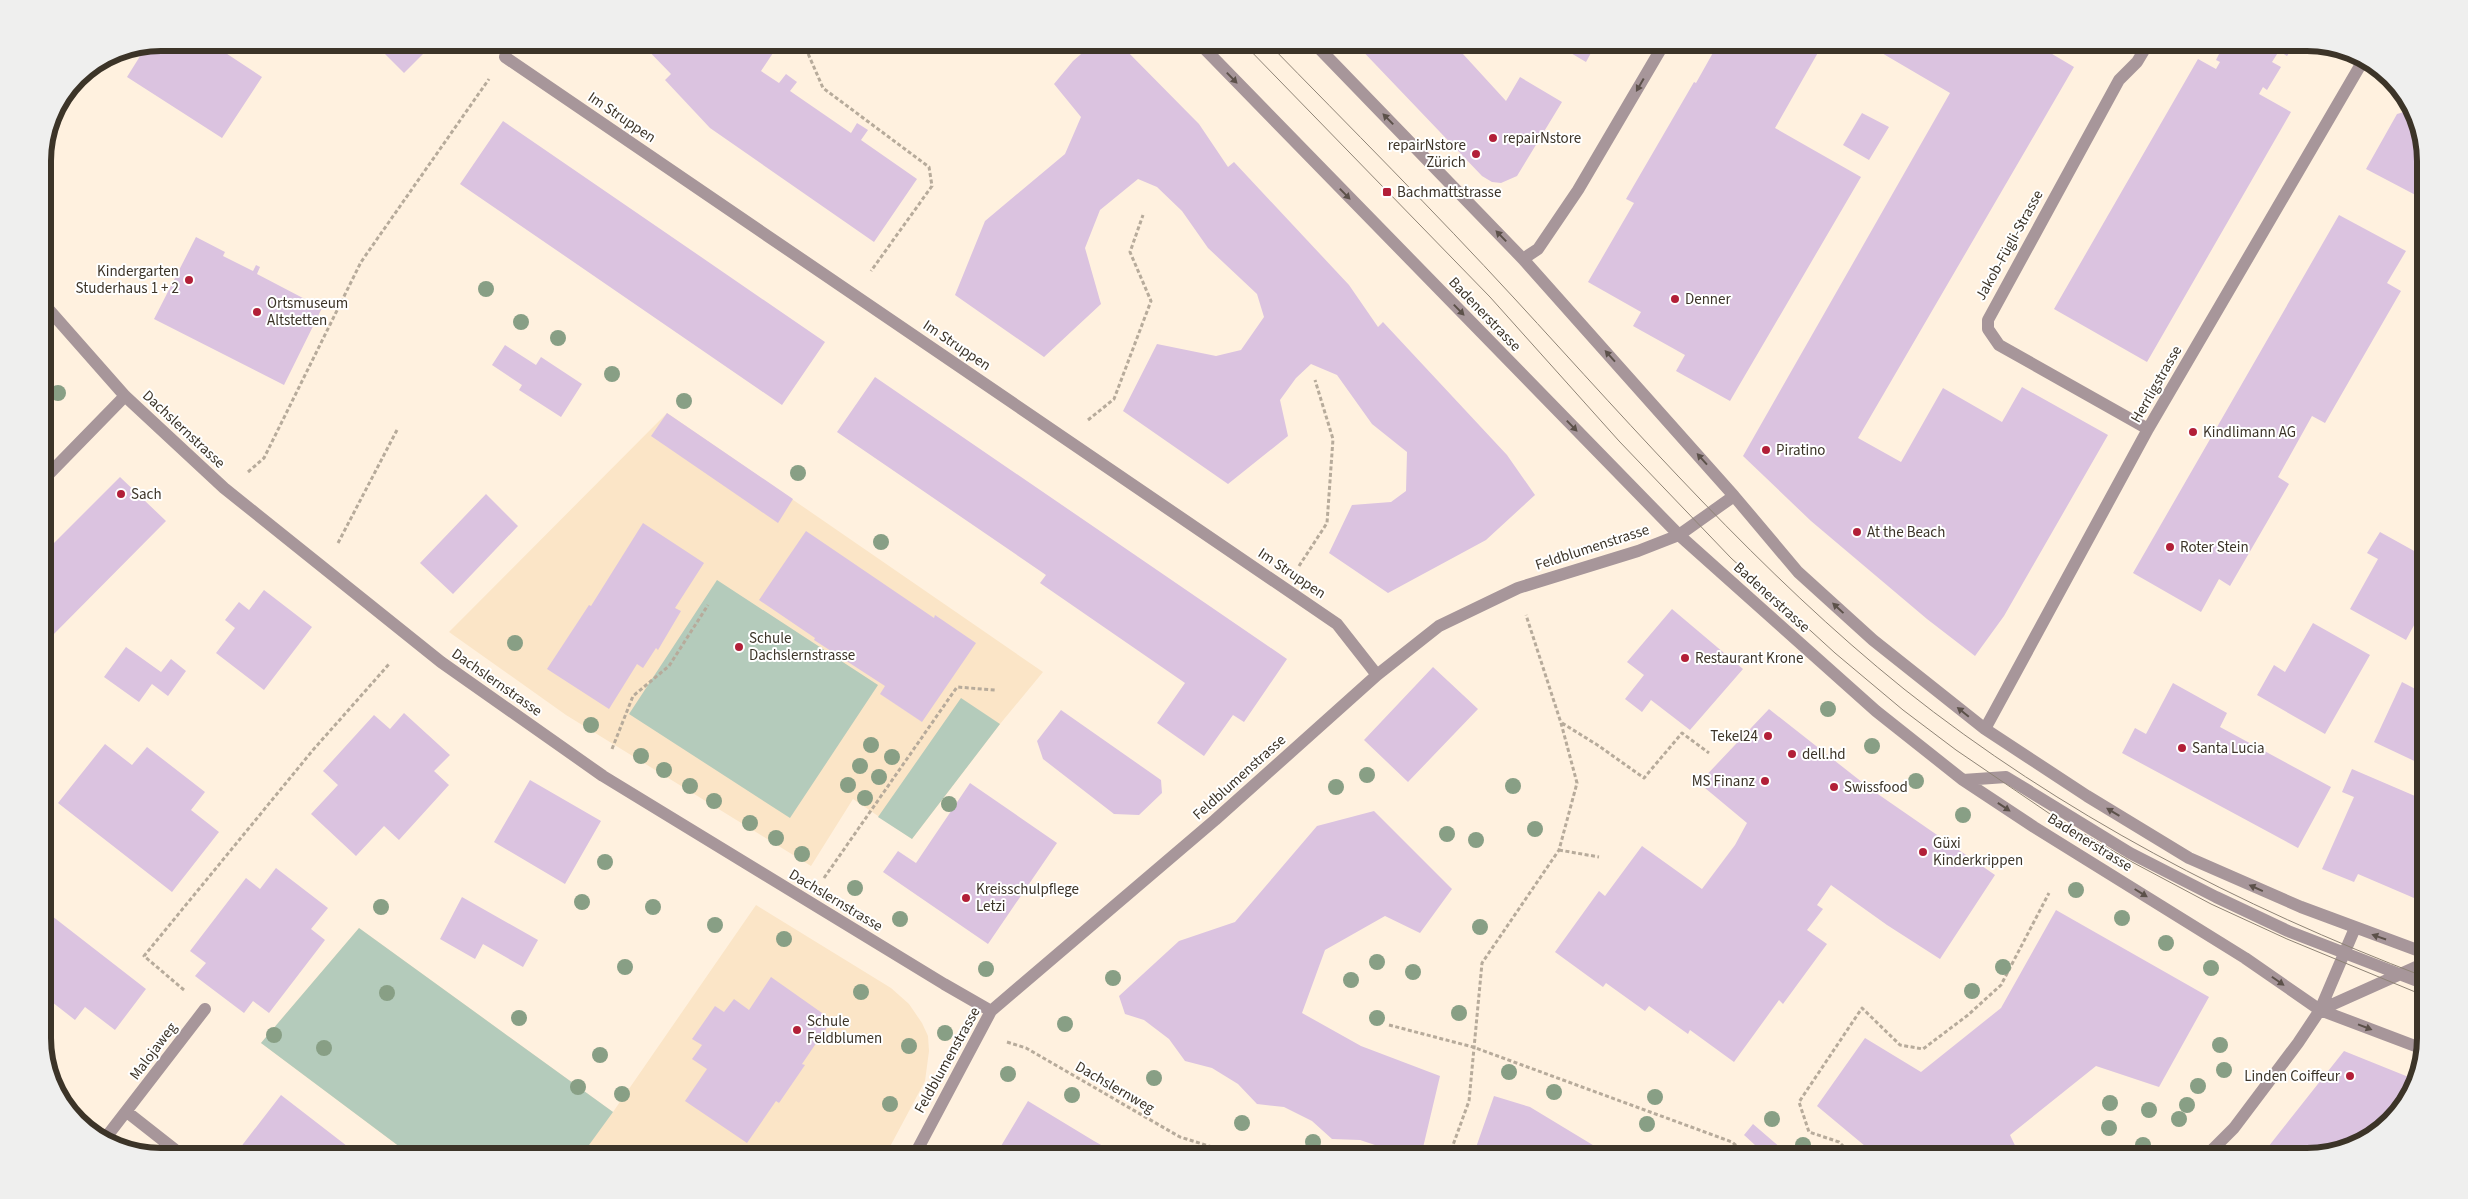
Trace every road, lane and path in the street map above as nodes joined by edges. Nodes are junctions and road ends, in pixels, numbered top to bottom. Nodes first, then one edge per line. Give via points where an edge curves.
1 (807, 51) edge
2 (1207, 51) edge
3 (1322, 51) edge
4 (1660, 51) edge
5 (2144, 51) edge
6 (505, 57) dead end
7 (2360, 65) edge
8 (477, 97) dead end
9 (1143, 215) dead end
10 (1523, 259) junction
11 (868, 276) dead end
12 (51, 312) edge
13 (1315, 380) dead end
14 (125, 396) junction
15 (1083, 424) dead end
16 (2148, 429) junction
17 (397, 430) dead end
18 (51, 472) edge
19 (246, 475) dead end
20 (1734, 496) junction
21 (1678, 535) junction
22 (334, 550) dead end
23 (1296, 570) dead end
24 (708, 605) dead end
25 (1526, 614) dead end
26 (390, 663) dead end
27 (1377, 675) junction
28 (995, 690) dead end
29 (1561, 723) junction
30 (1985, 729) junction
31 (1709, 753) dead end
32 (610, 754) dead end
33 (1963, 780) junction
34 (1559, 850) junction
35 (1599, 857) dead end
36 (822, 882) dead end
37 (2050, 893) dead end
38 (2355, 928) junction
39 (2417, 950) edge
40 (2344, 954) junction
41 (2417, 968) edge
42 (2400, 975) junction
43 (2417, 981) edge
44 (205, 1008) joint
45 (2320, 1010) junction
46 (991, 1011) junction
47 (1389, 1025) dead end
48 (981, 1028) junction
49 (2416, 1046) edge
50 (1473, 1047) junction
51 (127, 1112) junction
52 (109, 1134) edge
53 (173, 1148) edge
54 (918, 1148) edge
55 (1214, 1148) edge
56 (1452, 1148) edge
57 (1739, 1148) edge
58 (1845, 1148) edge
59 (2214, 1148) edge

1 - 11 path via 823,88 929,167 932,186
2 -> 21 street, Badenerstrasse
10 -> 3 street
4 -> 10 street via 1578,190 1538,249
5 - 16 street, Jakob-Fügli-Strasse via 2119,80 1988,320 1988,329 1999,345
6 - 27 street, Im Struppen via 1337,624
7 - 16 street, Herrligstrasse
8 - 19 path via 360,262 264,458
9 - 15 path via 1130,252 1151,301 1114,399
20 -> 10 street
12 - 14 street, Dachslernstrasse
13 - 23 path via 1333,439 1327,523
14 - 18 street
14 - 46 street, Dachslernstrasse via 224,488 440,662 603,776
16 - 30 street, Herrligstrasse
17 - 22 path
20 - 21 street, Feldblumenstrasse
30 -> 20 street via 1873,640 1798,572
21 - 27 street, Feldblumenstrasse via 1638,551 1518,588 1439,626
21 - 33 street, Badenerstrasse via 1876,712
24 - 32 path via 669,666 633,696
25 - 29 path
26 - 44 path via 144,956
27 - 46 street, Feldblumenstrasse via 1215,820
28 - 36 path via 957,687
29 - 31 path via 1644,778 1682,733
29 - 34 path via 1577,783
38 -> 30 street via 2189,858
33 - 40 street via 2006,778 2138,857 2255,916
33 -> 45 street, Badenerstrasse via 2245,958
34 - 35 path
34 - 50 path via 1482,963
37 - 58 path via 2000,985 1968,1015 1923,1049 1900,1045 1862,1008 1799,1102 1809,1132 1839,1142
39 -> 38 street
38 - 40 street
40 - 42 street
40 - 45 street
41 - 42 street
42 - 43 street
42 - 45 street
44 - 51 street, Malojaweg
45 -> 49 street, Badenerstrasse
45 - 59 street via 2234,1128
46 - 48 street, Feldblumenstrasse
47 - 50 path
48 - 54 street, Feldblumenstrasse
48 - 55 path, Dachslernweg via 1026,1048 1180,1138
50 - 56 path via 1468,1101
50 - 57 path via 1732,1142
51 - 52 street, Malojaweg
51 - 53 street

